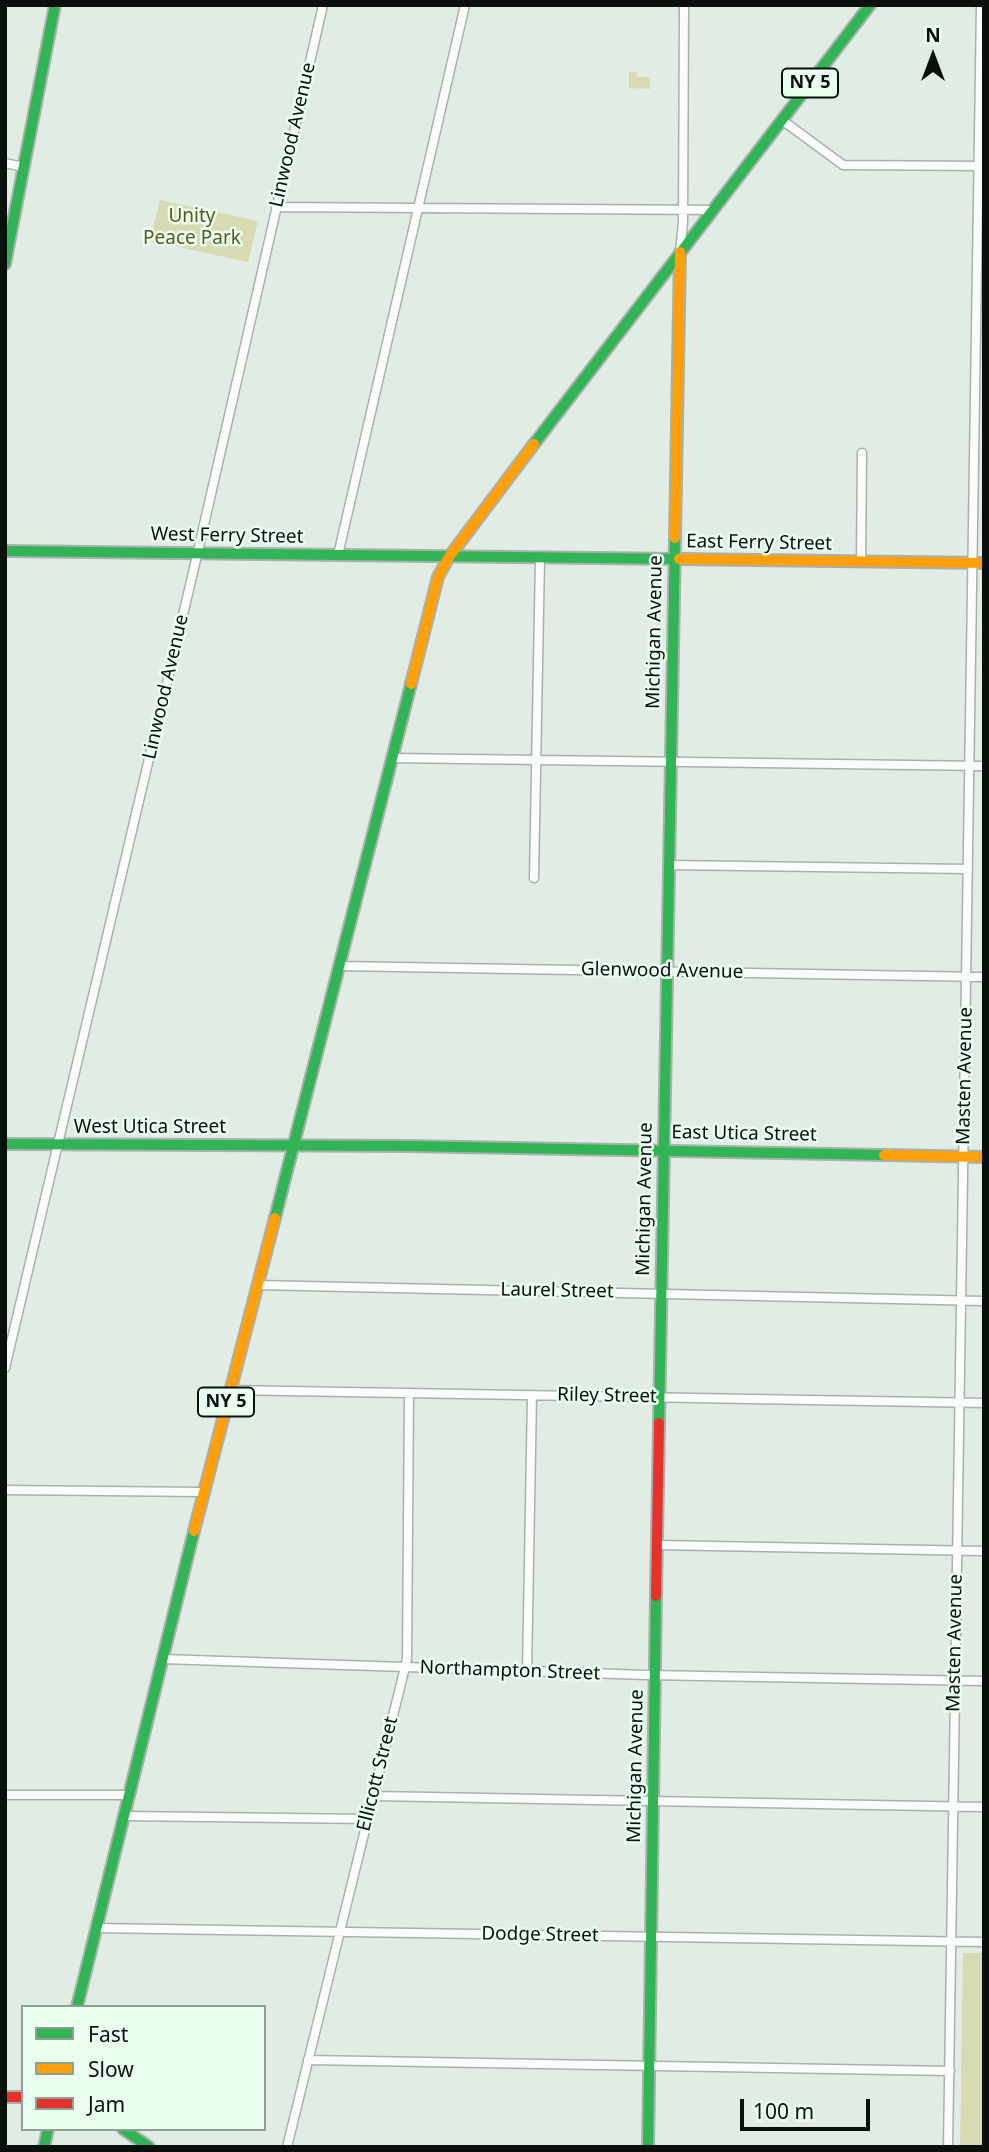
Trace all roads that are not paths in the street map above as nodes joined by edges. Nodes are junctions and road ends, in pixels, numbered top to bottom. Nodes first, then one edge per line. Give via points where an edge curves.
1 (55, 5) edge
2 (323, 5) edge
3 (465, 5) edge
4 (684, 5) edge
5 (870, 5) edge
6 (981, 5) edge
7 (782, 120) junction
8 (5, 163) edge
9 (979, 166) junction
10 (23, 167) junction
11 (276, 207) junction
12 (418, 208) junction
13 (683, 209) junction
14 (713, 210) junction
15 (680, 252) junction
16 (5, 264) edge
17 (862, 453) dead end
18 (5, 551) edge
19 (198, 553) junction
20 (338, 555) junction
21 (449, 557) junction
22 (540, 558) junction
23 (674, 560) junction
24 (861, 562) junction
25 (978, 563) edge
26 (391, 758) junction
27 (535, 760) junction
28 (670, 761) junction
29 (970, 765) junction
30 (984, 766) edge
31 (668, 865) junction
32 (968, 869) junction
33 (534, 878) dead end
34 (339, 966) junction
35 (666, 971) junction
36 (966, 976) junction
37 (984, 977) edge
38 (5, 1144) edge
39 (59, 1145) junction
40 (294, 1146) junction
41 (663, 1150) junction
42 (964, 1156) junction
43 (984, 1157) edge
44 (257, 1284) junction
45 (661, 1294) junction
46 (961, 1301) junction
47 (984, 1301) edge
48 (5, 1368) edge
49 (230, 1390) junction
50 (409, 1393) junction
51 (532, 1395) junction
52 (660, 1397) junction
53 (958, 1402) junction
54 (984, 1403) edge
55 (5, 1490) edge
56 (203, 1492) junction
57 (657, 1545) junction
58 (957, 1550) junction
59 (984, 1550) edge
60 (162, 1658) junction
61 (404, 1668) junction
62 (527, 1672) junction
63 (656, 1675) junction
64 (955, 1680) junction
65 (984, 1681) edge
66 (5, 1795) edge
67 (130, 1796) junction
68 (373, 1797) junction
69 (653, 1802) junction
70 (954, 1806) junction
71 (984, 1807) edge
72 (124, 1816) junction
73 (367, 1819) junction
74 (96, 1928) junction
75 (340, 1931) junction
76 (651, 1937) junction
77 (951, 1941) junction
78 (984, 1942) edge
79 (77, 2005) edge
80 (308, 2060) junction
81 (649, 2066) junction
82 (950, 2071) junction
83 (126, 2131) edge
84 (149, 2147) edge
85 (287, 2147) edge
86 (648, 2147) edge
87 (948, 2147) edge

1 - 10 street
2 - 11 street, Linwood Avenue
3 - 12 street
4 - 13 street
5 - 7 street, NY 5
6 - 9 street, Masten Avenue
7 - 9 street via 843,165
7 - 14 street, NY 5
8 - 10 street
9 - 25 street, Masten Avenue
10 - 16 street
11 - 12 street
11 - 19 street, Linwood Avenue
12 - 13 street
12 - 20 street
13 - 14 street
13 - 15 street
14 - 15 street, NY 5
15 - 21 street, NY 5
15 - 23 street, Michigan Avenue
17 - 24 street
18 - 19 street, West Ferry Street
19 - 20 street, West Ferry Street
19 - 39 street, Linwood Avenue
20 - 21 street, West Ferry Street
21 - 22 street, East Ferry Street
21 - 26 street, NY 5 via 432,597
22 - 23 street, East Ferry Street
22 - 27 street
23 - 24 street, East Ferry Street
23 - 28 street, Michigan Avenue
24 - 25 street, East Ferry Street
25 - 29 street, Masten Avenue
26 - 27 street
26 - 34 street, NY 5
27 - 28 street
27 - 33 street
28 - 29 street
28 - 31 street, Michigan Avenue
29 - 30 street
29 - 32 street, Masten Avenue
31 - 32 street
31 - 35 street, Michigan Avenue
32 - 36 street, Masten Avenue
34 - 35 street, Glenwood Avenue
34 - 40 street, NY 5
35 - 36 street, Glenwood Avenue
35 - 41 street, Michigan Avenue
36 - 37 street, Glenwood Avenue
36 - 42 street, Masten Avenue
38 - 39 street, West Utica Street
39 - 40 street, West Utica Street
39 - 48 street, Linwood Avenue
40 - 41 street, East Utica Street
40 - 44 street, NY 5
41 - 42 street, East Utica Street
41 - 45 street, Michigan Avenue
42 - 43 street, East Utica Street
42 - 46 street, Masten Avenue
44 - 45 street, Laurel Street
44 - 49 street, NY 5
45 - 46 street, Laurel Street
45 - 52 street, Michigan Avenue
46 - 47 street, Laurel Street
46 - 53 street, Masten Avenue
49 - 50 street, Riley Street
49 - 56 street, NY 5
50 - 51 street, Riley Street
50 - 61 street, Ellicott Street
51 - 52 street, Riley Street
51 - 62 street
52 - 53 street, Riley Street
52 - 57 street, Michigan Avenue
53 - 54 street, Riley Street
53 - 58 street, Masten Avenue
55 - 56 street
56 - 60 street, NY 5
57 - 58 street
57 - 63 street, Michigan Avenue
58 - 59 street
58 - 64 street, Masten Avenue
60 - 61 street, Northampton Street
60 - 67 street, NY 5
61 - 62 street, Northampton Street
61 - 68 street, Ellicott Street
62 - 63 street, Northampton Street
63 - 64 street, Northampton Street
63 - 69 street, Michigan Avenue
64 - 65 street, Northampton Street
64 - 70 street, Masten Avenue
66 - 67 street
67 - 72 street, NY 5
68 - 69 street
68 - 73 street, Ellicott Street
69 - 70 street
69 - 76 street, Michigan Avenue
70 - 71 street
70 - 77 street, Masten Avenue
72 - 73 street
72 - 74 street, NY 5
73 - 75 street, Ellicott Street
74 - 75 street, Dodge Street
74 - 79 street, NY 5
75 - 76 street, Dodge Street
75 - 80 street, Ellicott Street
76 - 77 street, Dodge Street
76 - 81 street, Michigan Avenue
77 - 78 street, Dodge Street
77 - 82 street, Masten Avenue
80 - 81 street
80 - 85 street, Ellicott Street
81 - 82 street
81 - 86 street, Michigan Avenue
82 - 87 street, Masten Avenue
83 - 84 street

